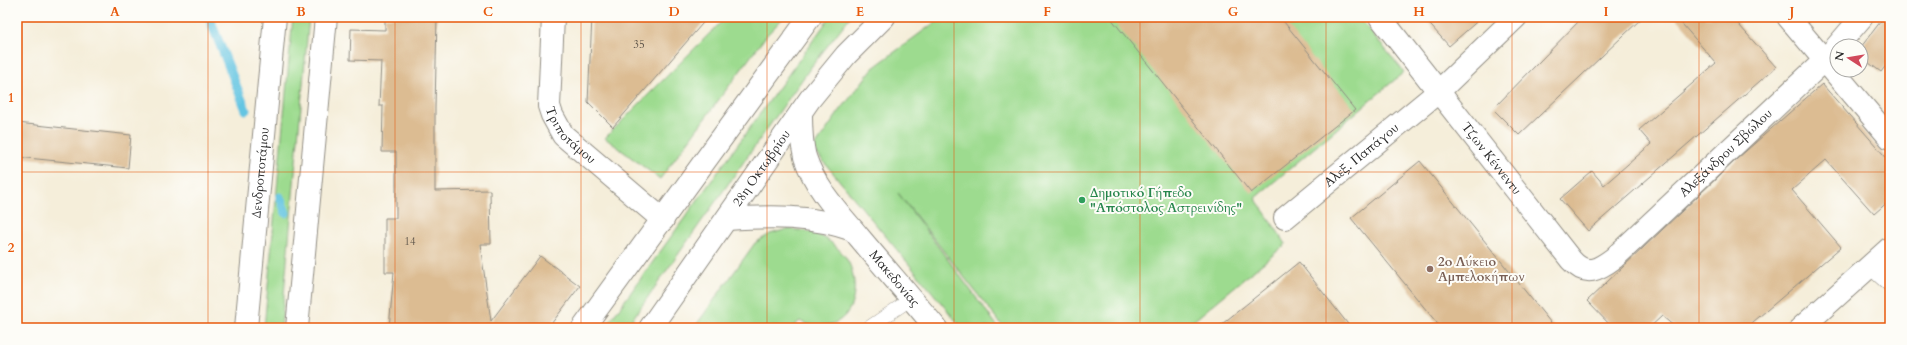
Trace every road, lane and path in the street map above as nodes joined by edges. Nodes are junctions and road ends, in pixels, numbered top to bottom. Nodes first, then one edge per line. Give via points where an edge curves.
1 (275, 17) edge
2 (326, 17) edge
3 (553, 17) edge
4 (810, 17) edge
5 (884, 17) edge
6 (1380, 17) edge
7 (1516, 17) edge
8 (1788, 17) edge
9 (1862, 17) edge
10 (1825, 60) junction
11 (1438, 92) junction
12 (801, 112) junction
13 (1890, 138) edge
14 (1285, 218) dead end
15 (727, 219) junction
16 (663, 220) junction
17 (853, 230) junction
18 (1890, 248) edge
19 (1614, 258) joint
20 (1871, 266) junction
21 (1890, 282) edge
22 (911, 299) junction
23 (246, 328) edge
24 (297, 328) edge
25 (583, 328) edge
26 (650, 328) edge
27 (868, 328) edge
28 (936, 328) edge
29 (1801, 328) edge

1 - 23 street, Δενδροποτάμου
2 - 24 street
3 - 16 street, Τριποτάμου via 548,92 549,106 556,125 563,135
4 - 16 street
5 - 12 street, 28η Οκτωβρίου via 846,55
6 - 11 street, Τζων Κέννεντυ
7 - 11 street, Αλεξ. Παπάγου
8 - 10 street
9 - 10 street, Αλεξάνδρου Σβώλου
10 - 13 street
10 - 19 street, Αλεξάνδρου Σβώλου
11 - 14 street, Αλεξ. Παπάγου
11 - 19 street, Τζων Κέννεντυ via 1576,266 1588,271 1598,269
12 - 15 street, 28η Οκτωβρίου
12 - 17 street, Μακεδονίας via 802,142 808,166 825,194
15 - 17 street via 796,217 828,222
15 - 26 street, 28η Οκτωβρίου
16 - 25 street
17 - 22 street, Μακεδονίας
18 - 20 street
20 - 21 street
20 - 29 street
22 - 27 lane
22 - 28 street, Μακεδονίας

